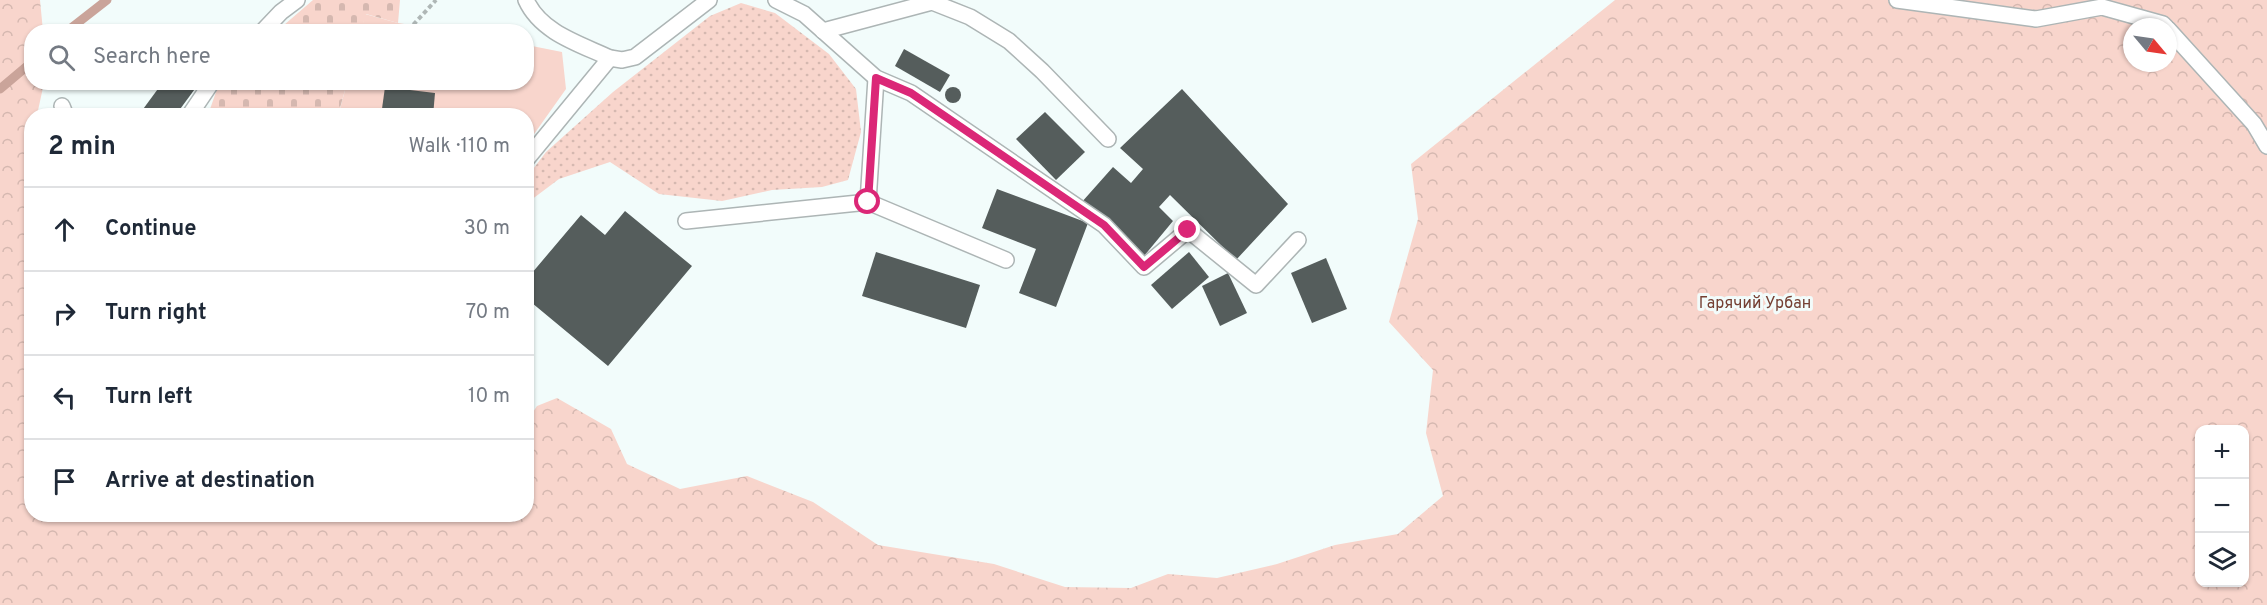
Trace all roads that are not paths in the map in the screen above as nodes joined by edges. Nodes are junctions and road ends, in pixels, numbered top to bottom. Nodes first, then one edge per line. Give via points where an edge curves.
1 (297, 0) edge
2 (526, 0) edge
3 (709, 0) edge
4 (776, 0) edge
5 (1897, 0) edge
6 (2143, 18) edge
7 (270, 24) edge
8 (823, 31) junction
9 (2177, 39) edge
10 (610, 58) junction
11 (876, 78) junction
12 (207, 90) edge
13 (194, 108) edge
14 (1108, 139) dead end
15 (2267, 146) edge
16 (534, 150) edge
17 (868, 202) junction
18 (686, 221) dead end
19 (1298, 240) dead end
20 (1006, 260) dead end

1 - 7 lane
2 - 10 lane via 546,26
3 - 10 lane via 635,57
4 - 8 lane via 804,14
5 - 6 lane via 2036,19 2102,6
8 - 11 lane
8 - 14 lane via 932,2 970,17 1009,41
9 - 15 lane via 2254,124
10 - 16 lane
11 - 17 lane
11 - 19 lane via 911,93 1104,225 1144,267 1188,230 1256,285
12 - 13 lane
17 - 18 lane
17 - 20 lane

